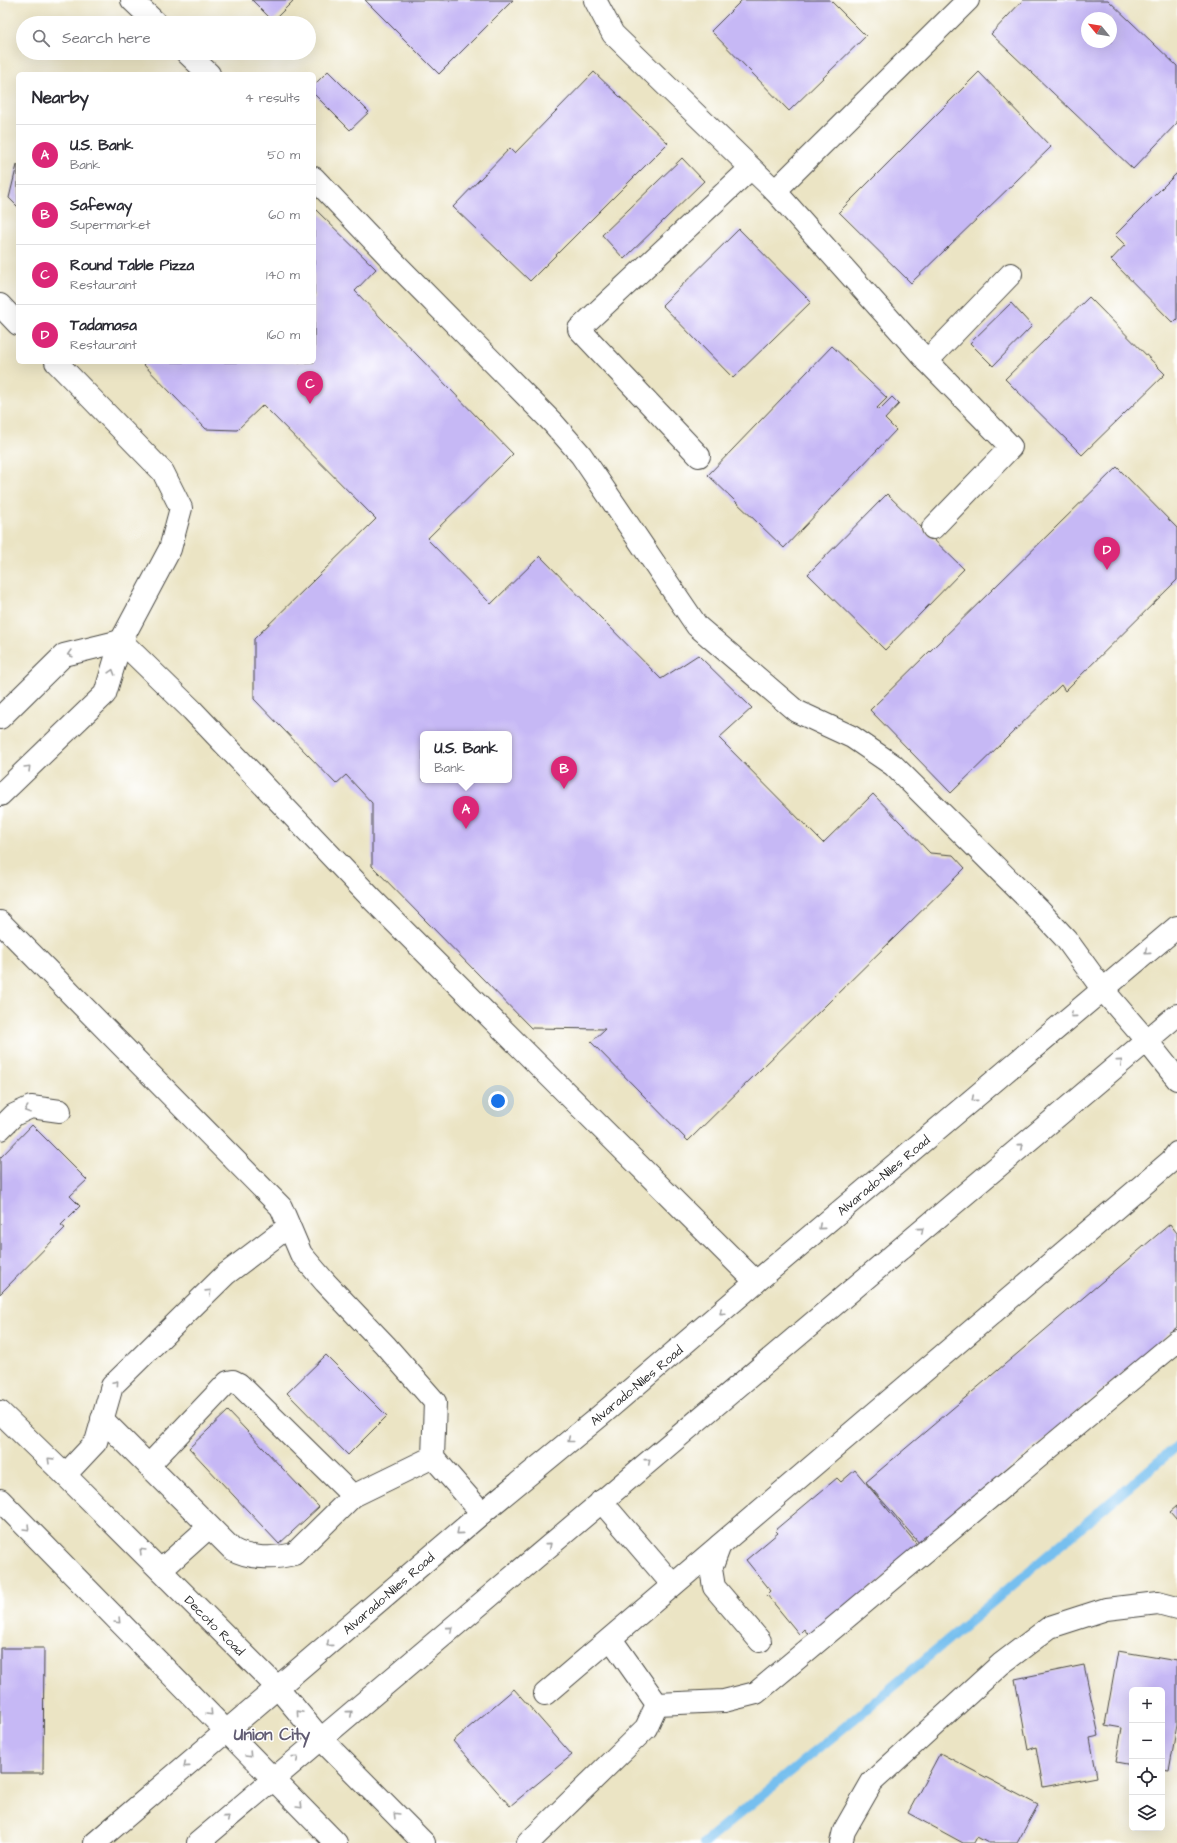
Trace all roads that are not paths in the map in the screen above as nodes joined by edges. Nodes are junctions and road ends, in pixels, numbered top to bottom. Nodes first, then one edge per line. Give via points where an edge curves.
1 (132, 0) edge
2 (595, 0) edge
3 (968, 0) edge
4 (149, 16) edge
5 (194, 60) edge
6 (207, 72) edge
7 (751, 168) junction
8 (316, 180) edge
9 (775, 191) junction
10 (1011, 274) dead end
11 (0, 306) edge
12 (16, 322) edge
13 (928, 361) junction
14 (58, 364) edge
15 (699, 456) dead end
16 (934, 528) dead end
17 (121, 641) junction
18 (0, 718) edge
19 (0, 795) edge
20 (0, 922) edge
21 (1177, 927) edge
22 (1103, 990) junction
23 (1177, 1015) edge
24 (1146, 1040) junction
25 (1177, 1079) edge
26 (60, 1111) dead end
27 (0, 1129) edge
28 (1175, 1160) edge
29 (288, 1227) junction
30 (756, 1282) junction
31 (1177, 1341) edge
32 (0, 1412) edge
33 (102, 1419) junction
34 (433, 1457) junction
35 (148, 1465) junction
36 (65, 1475) junction
37 (353, 1496) junction
38 (0, 1500) edge
39 (601, 1501) junction
40 (482, 1513) junction
41 (209, 1527) junction
42 (720, 1545) junction
43 (161, 1570) junction
44 (673, 1585) junction
45 (1177, 1608) edge
46 (611, 1639) junction
47 (760, 1641) dead end
48 (278, 1688) junction
49 (545, 1694) dead end
50 (657, 1704) junction
51 (226, 1731) junction
52 (320, 1738) junction
53 (272, 1779) junction
54 (95, 1843) edge
55 (198, 1843) edge
56 (336, 1843) edge
57 (424, 1843) edge
58 (528, 1843) edge
59 (841, 1843) edge

1 - 4 main road
2 - 7 main road via 613,34
3 - 9 main road
5 - 6 main road
7 - 9 main road
7 - 15 main road via 579,329
8 - 22 main road via 553,423 581,455 697,626 796,711 852,737 893,765 1066,939
9 - 13 main road
10 - 13 main road
11 - 12 main road
13 - 16 main road via 1011,447
14 - 17 main road via 163,472 181,508 170,549
17 -> 18 main road via 64,655
19 -> 17 main road via 105,694
17 - 30 main road via 192,710 480,1008
20 - 29 main road via 281,1207
21 -> 22 main road, Alvarado-Niles Road
22 - 24 main road
22 -> 30 main road, Alvarado-Niles Road
23 - 24 main road
24 - 25 main road
39 -> 24 main road
26 -> 27 main road via 31,1107 14,1115
28 - 42 main road
33 -> 29 main road via 112,1386 226,1274
29 - 34 main road via 301,1254 435,1402
30 -> 40 main road, Alvarado-Niles Road
31 - 50 main road via 756,1693 724,1701
36 -> 32 main road, Decoto Road
33 - 35 main road
33 - 36 main road via 96,1442
34 - 37 main road
34 - 40 main road
35 - 37 main road via 228,1382 233,1381
35 - 41 main road
43 -> 36 main road, Decoto Road
37 - 41 main road via 294,1554 241,1554
38 -> 51 main road
39 - 44 main road
52 -> 39 main road
40 -> 48 main road, Alvarado-Niles Road
41 - 43 main road
42 - 44 main road
42 - 47 main road via 711,1569 714,1587
43 - 48 main road, Decoto Road
44 - 46 main road
45 - 59 main road via 1158,1603 1106,1609 1050,1627 1000,1664 872,1782 844,1831
46 - 49 main road
46 - 50 main road
48 - 51 main road, Alvarado-Niles Road
52 -> 48 main road, Decoto Road
50 - 58 main road via 646,1728
51 -> 53 main road
51 -> 54 main road, Alvarado-Niles Road
53 -> 52 main road
57 -> 52 main road, Decoto Road
55 -> 53 main road
53 -> 56 main road

